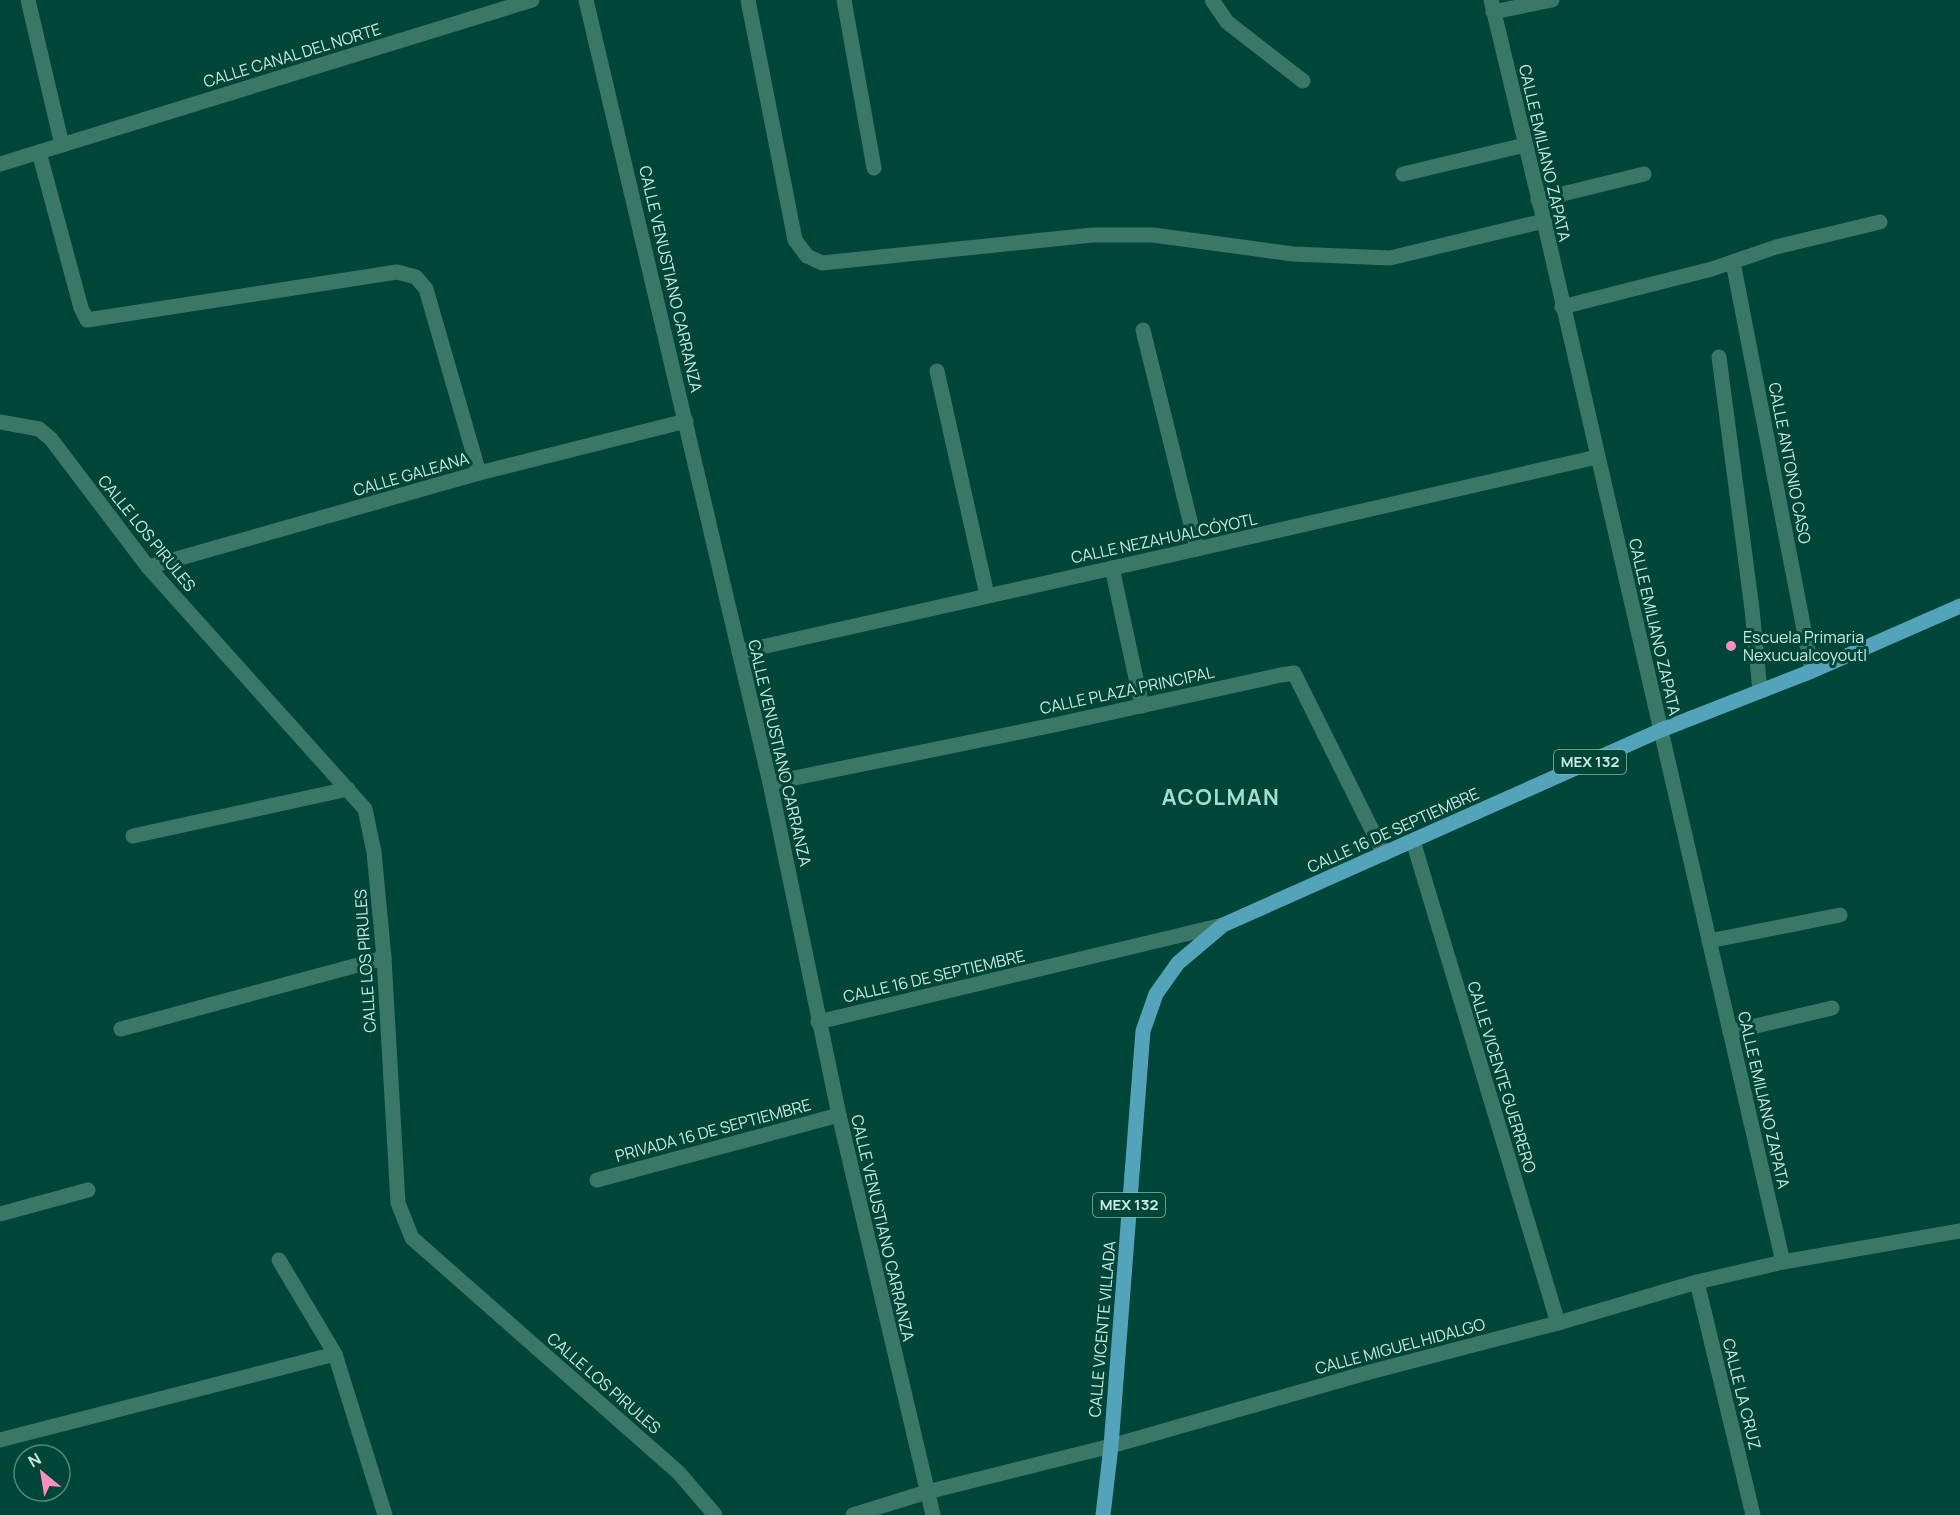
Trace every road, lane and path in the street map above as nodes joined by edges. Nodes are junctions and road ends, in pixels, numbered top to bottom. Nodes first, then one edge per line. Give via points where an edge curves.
1 (28, 0) edge
2 (532, 0) edge
3 (586, 0) edge
4 (748, 0) edge
5 (844, 0) edge
6 (1212, 0) edge
7 (1552, 0) edge
8 (1492, 6) edge
9 (1303, 81) dead end
10 (62, 145) junction
11 (1525, 145) junction
12 (39, 152) junction
13 (0, 164) edge
14 (874, 168) dead end
15 (1404, 174) dead end
16 (1644, 174) dead end
17 (1538, 200) junction
18 (1544, 221) junction
19 (1880, 222) dead end
20 (1733, 262) junction
21 (1562, 306) junction
22 (1143, 330) dead end
23 (1719, 357) dead end
24 (937, 371) dead end
25 (686, 421) junction
26 (0, 422) edge
27 (1597, 457) junction
28 (478, 473) junction
29 (1197, 549) junction
30 (148, 567) junction
31 (1112, 568) junction
32 (987, 595) junction
33 (1960, 606) edge
34 (739, 652) junction
35 (1812, 671) junction
36 (1760, 691) junction
37 (1142, 706) junction
38 (1661, 730) junction
39 (770, 783) junction
40 (348, 789) junction
41 (133, 836) dead end
42 (1413, 841) junction
43 (1384, 854) junction
44 (1840, 915) dead end
45 (1223, 925) junction
46 (1709, 941) junction
47 (384, 958) junction
48 (1832, 1008) dead end
49 (818, 1022) junction
50 (121, 1029) dead end
51 (1730, 1032) junction
52 (839, 1114) junction
53 (597, 1180) dead end
54 (88, 1190) dead end
55 (0, 1214) edge
56 (1960, 1231) edge
57 (279, 1260) dead end
58 (1783, 1262) junction
59 (1696, 1282) junction
60 (1558, 1323) junction
61 (335, 1354) junction
62 (0, 1440) edge
63 (1110, 1446) junction
64 (927, 1492) junction
65 (386, 1515) edge
66 (715, 1515) edge
67 (854, 1515) edge
68 (933, 1515) edge
69 (1103, 1515) edge
70 (1753, 1515) edge

1 - 10 street
2 - 10 street, CALLE CANAL DEL NORTE
3 - 25 street, CALLE VENUSTIANO CARRANZA
4 - 18 street via 795,240 807,256 822,263 1092,235 1153,235 1293,254 1390,258
5 - 14 street
6 - 9 street via 1227,22
7 - 8 street
8 - 11 street, CALLE EMILIANO ZAPATA
10 - 12 street, CALLE CANAL DEL NORTE
11 - 15 street
11 - 17 street, CALLE EMILIANO ZAPATA
12 - 13 street, CALLE CANAL DEL NORTE
12 - 28 street via 87,320 397,272 416,277 426,289
16 - 17 street
17 - 18 street, CALLE EMILIANO ZAPATA
18 - 21 street, CALLE EMILIANO ZAPATA
19 - 20 street
20 - 21 street
20 - 35 street, CALLE ANTONIO CASO
21 - 27 street, CALLE EMILIANO ZAPATA
22 - 29 street
23 - 36 street
24 - 32 street
25 - 28 street, CALLE GALEANA
25 - 34 street, CALLE VENUSTIANO CARRANZA
26 - 30 street, CALLE LOS PIRULES via 39,429 51,438
27 - 29 street, CALLE NEZAHUALCÓYOTL
27 - 38 street, CALLE EMILIANO ZAPATA
28 - 30 street, CALLE GALEANA
29 - 31 street, CALLE NEZAHUALCÓYOTL
30 - 40 street, CALLE LOS PIRULES
31 - 32 street, CALLE NEZAHUALCÓYOTL
31 - 37 street
32 - 34 street, CALLE NEZAHUALCÓYOTL
33 - 35 main road, CALLE 16 DE SEPTIEMBRE / MEX 132
34 - 39 street, CALLE VENUSTIANO CARRANZA
35 - 36 main road, CALLE 16 DE SEPTIEMBRE / MEX 132
36 - 38 main road, CALLE 16 DE SEPTIEMBRE / MEX 132
37 - 39 street, CALLE PLAZA PRINCIPAL
37 - 43 street, CALLE PLAZA PRINCIPAL via 1294,673
38 - 42 main road, CALLE 16 DE SEPTIEMBRE / MEX 132
38 - 46 street, CALLE EMILIANO ZAPATA
39 - 49 street, CALLE VENUSTIANO CARRANZA
40 - 41 street
40 - 47 street, CALLE LOS PIRULES via 365,809 374,852
42 - 43 main road, CALLE 16 DE SEPTIEMBRE / MEX 132
42 - 60 street, CALLE VICENTE GUERRERO
43 - 45 main road, CALLE 16 DE SEPTIEMBRE / MEX 132
44 - 46 street
45 - 49 street, CALLE 16 DE SEPTIEMBRE
45 - 63 main road, CALLE VICENTE VILLADA / MEX 132 via 1178,963 1156,994 1143,1031
46 - 51 street, CALLE EMILIANO ZAPATA
47 - 50 street
47 - 66 street, CALLE LOS PIRULES via 398,1203 412,1238 679,1473
48 - 51 street
49 - 52 street, CALLE VENUSTIANO CARRANZA
51 - 58 street, CALLE EMILIANO ZAPATA
52 - 53 street, PRIVADA 16 DE SEPTIEMBRE
52 - 64 street, CALLE VENUSTIANO CARRANZA
54 - 55 street
56 - 58 street, CALLE MIGUEL HIDALGO
57 - 61 street
58 - 59 street, CALLE MIGUEL HIDALGO
59 - 60 street, CALLE MIGUEL HIDALGO
59 - 70 street, CALLE LA CRUZ
60 - 63 street, CALLE MIGUEL HIDALGO via 1366,1372
61 - 62 street
61 - 65 street
63 - 64 street, CALLE MIGUEL HIDALGO
63 - 69 main road, CALLE VICENTE VILLADA / MEX 132
64 - 67 street, CALLE MIGUEL HIDALGO
64 - 68 street, CALLE VENUSTIANO CARRANZA

